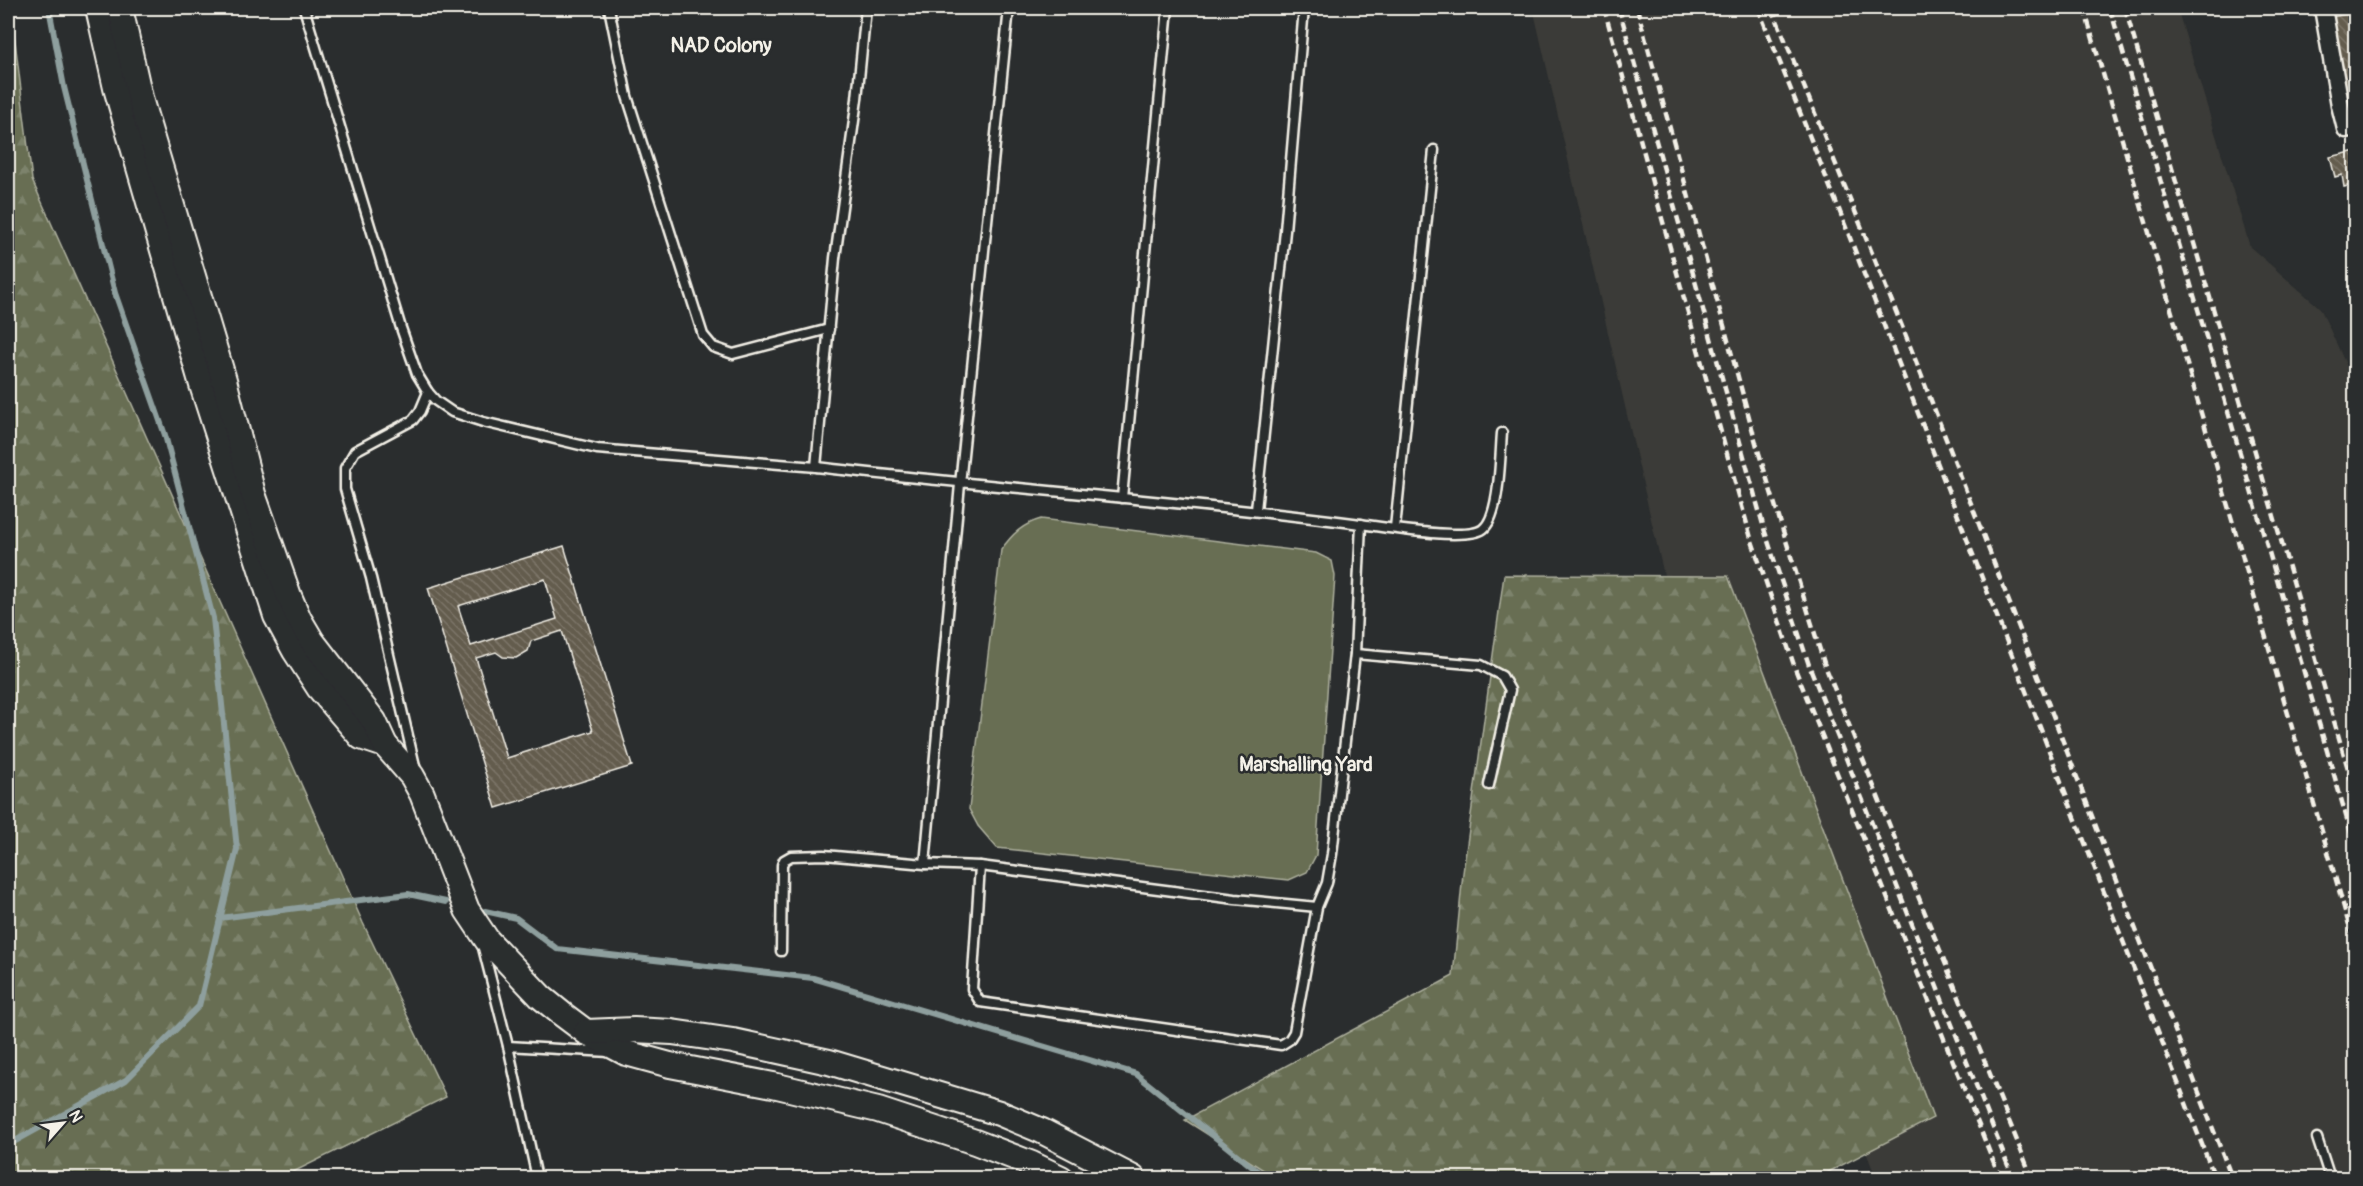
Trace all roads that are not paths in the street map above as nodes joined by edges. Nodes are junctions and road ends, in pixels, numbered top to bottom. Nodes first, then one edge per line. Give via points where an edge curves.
1 (98, 8) edge
2 (120, 8) edge
3 (304, 8) edge
4 (609, 8) edge
5 (866, 8) edge
6 (1009, 8) edge
7 (1168, 8) edge
8 (1304, 8) edge
9 (2323, 8) edge
10 (2355, 128) edge
11 (1434, 150) dead end
12 (829, 329) junction
13 (428, 392) junction
14 (1502, 433) dead end
15 (816, 467) junction
16 (960, 483) junction
17 (1122, 498) junction
18 (1256, 510) junction
19 (1361, 524) junction
20 (1395, 528) junction
21 (1355, 654) junction
22 (385, 745) junction
23 (1489, 785) dead end
24 (422, 795) junction
25 (925, 864) junction
26 (980, 866) junction
27 (1317, 907) junction
28 (477, 926) junction
29 (781, 951) dead end
30 (586, 1032) junction
31 (508, 1046) junction
32 (626, 1053) junction
33 (2317, 1138) dead end
34 (537, 1179) edge
35 (1061, 1179) edge
36 (1133, 1179) edge
37 (2330, 1179) edge

1 - 22 street via 116,88 198,373 276,616 319,688 361,737
2 - 22 street via 141,102 224,380 253,494 288,596 312,641 374,721
3 - 13 lane via 388,289 417,374
4 - 12 lane via 627,96 704,335 714,347 733,354
5 - 12 lane via 834,258
6 - 16 lane
7 - 17 lane
8 - 18 lane
9 - 10 street via 2346,129
11 - 20 lane
12 - 15 lane
13 - 15 lane via 452,412 525,434 597,449
13 - 24 lane via 413,420 355,451 345,468 345,489 371,578
14 - 20 lane via 1491,520 1483,530 1454,534
15 - 16 lane
16 - 17 lane
16 - 25 lane
17 - 18 lane
18 - 19 lane
19 - 20 lane
19 - 21 lane
21 - 23 lane via 1480,665 1502,676 1510,690
21 - 27 lane via 1332,854 1327,883
22 - 24 street via 412,776
24 - 28 street via 467,910
25 - 26 lane
25 - 29 lane via 824,855 791,856 784,860 780,884
26 - 27 lane
26 - 27 lane via 972,989 980,1002 1281,1045 1294,1032
28 - 30 street via 541,997
28 - 31 lane
30 - 32 street
30 - 36 street via 672,1032 829,1062 999,1113
31 - 32 lane
31 - 34 lane
32 - 35 street via 878,1110 975,1142
33 - 37 lane

